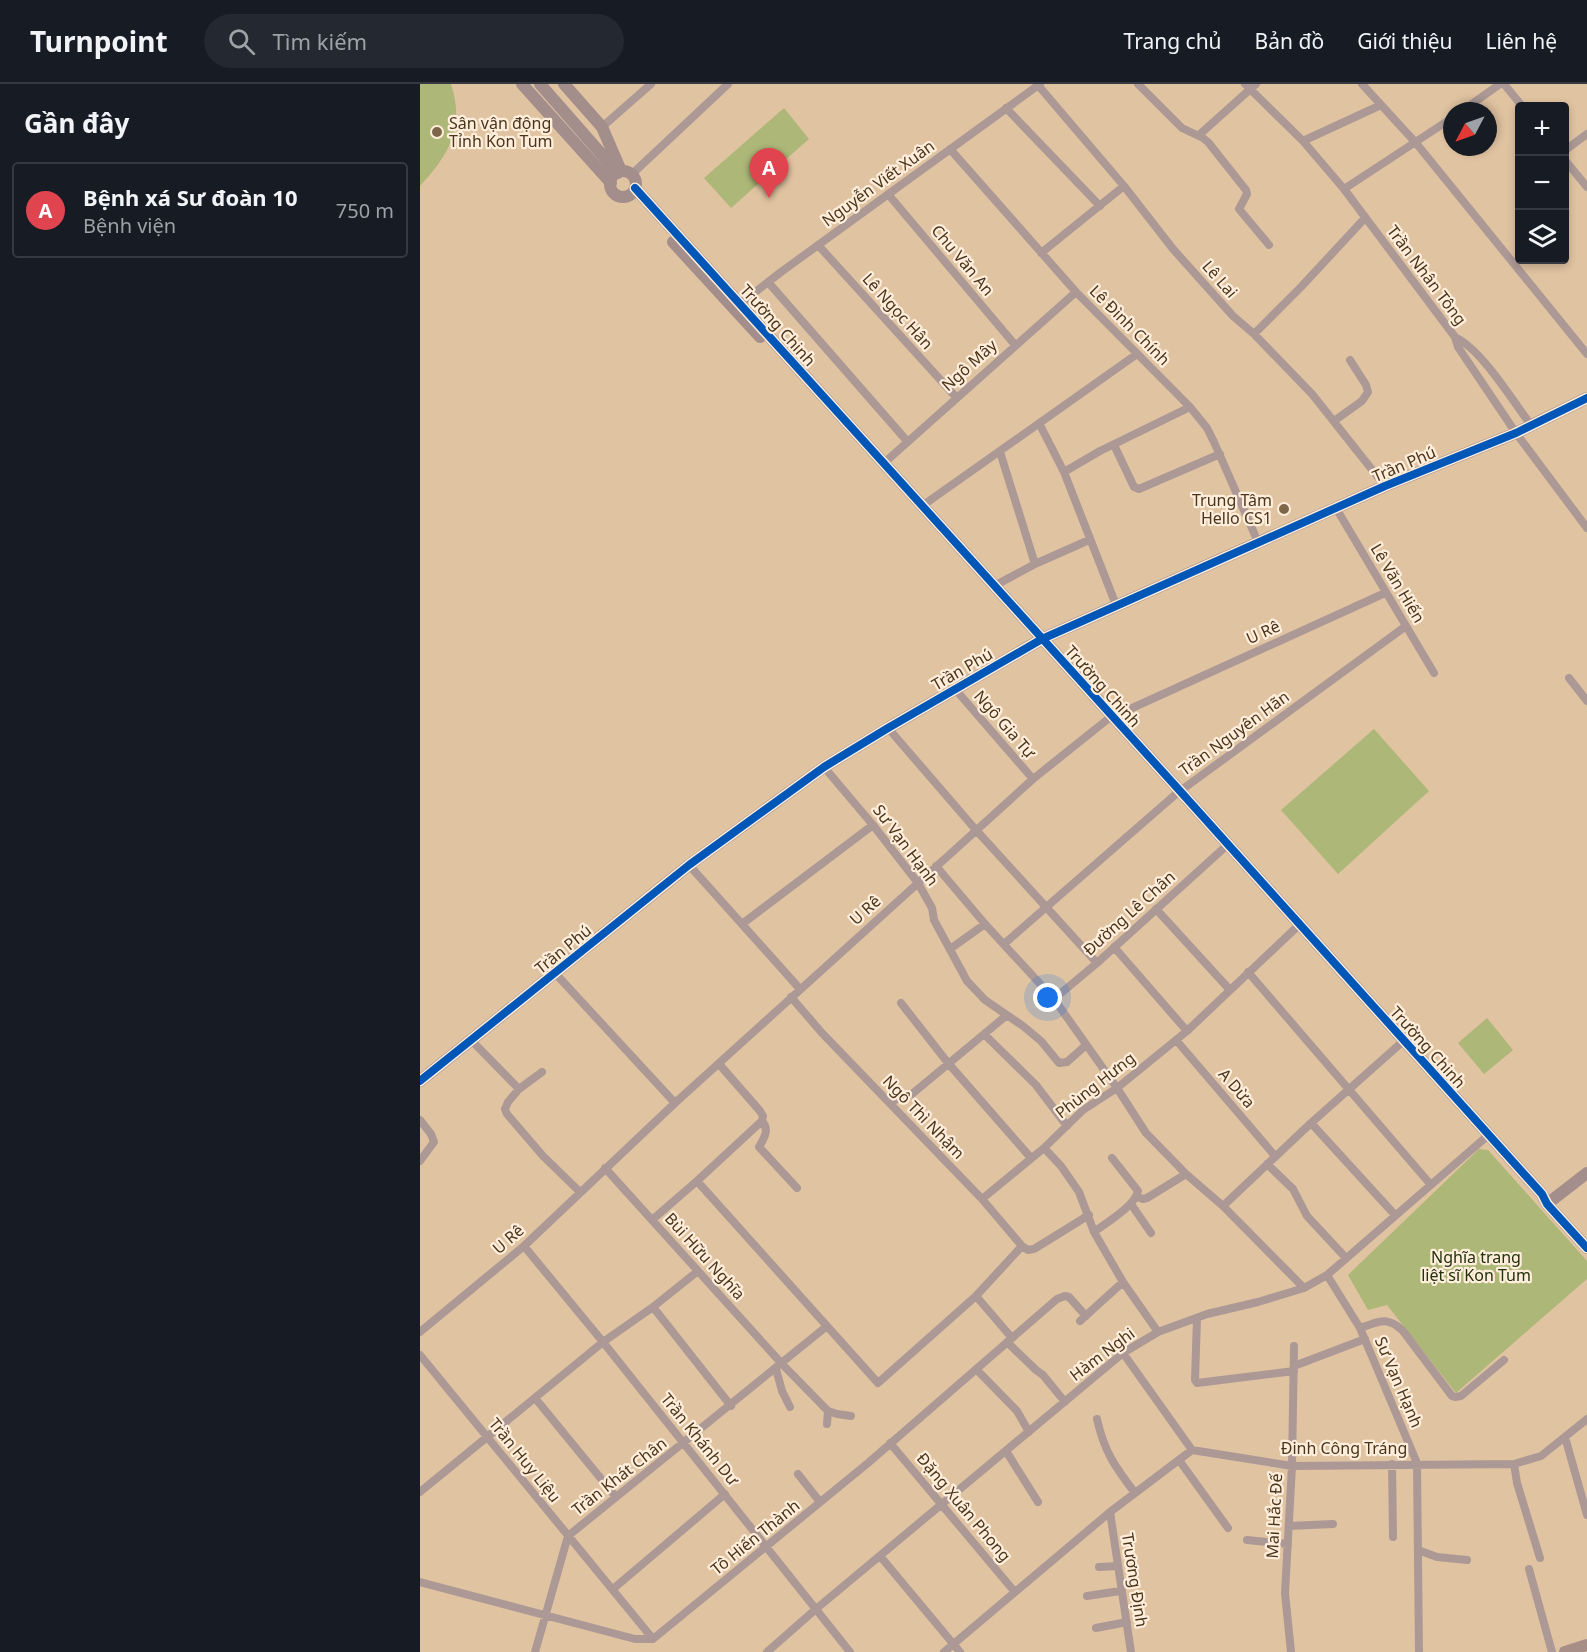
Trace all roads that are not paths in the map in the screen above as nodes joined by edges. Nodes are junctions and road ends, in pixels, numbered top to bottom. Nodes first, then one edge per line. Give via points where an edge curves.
1 (522, 84) edge
2 (540, 84) edge
3 (564, 84) edge
4 (651, 84) edge
5 (728, 84) edge
6 (1138, 84) edge
7 (1362, 84) edge
8 (1502, 84) edge
9 (1038, 85) edge
10 (1250, 86) edge
11 (640, 87) edge
12 (1475, 102) edge
13 (1518, 102) edge
14 (1382, 105) junction
15 (1006, 108) junction
16 (1443, 124) edge
17 (602, 127) junction
18 (1587, 134) edge
19 (1198, 135) junction
20 (1303, 141) junction
21 (1416, 143) junction
22 (1569, 147) edge
23 (950, 149) junction
24 (1569, 165) edge
25 (620, 176) junction
26 (1124, 186) junction
27 (1587, 187) edge
28 (1344, 189) junction
29 (633, 192) junction
30 (888, 194) junction
31 (1100, 206) junction
32 (1365, 218) junction
33 (1269, 245) dead end
34 (818, 246) junction
35 (1041, 253) junction
36 (768, 282) junction
37 (1076, 292) junction
38 (737, 306) junction
39 (1254, 334) junction
40 (1455, 337) junction
41 (1014, 345) junction
42 (1137, 354) junction
43 (1587, 354) edge
44 (1350, 360) dead end
45 (956, 397) junction
46 (1587, 398) edge
47 (1190, 407) junction
48 (1334, 421) junction
49 (1039, 423) junction
50 (1531, 425) junction
51 (1516, 433) junction
52 (907, 441) junction
53 (1114, 445) junction
54 (1000, 452) junction
55 (1220, 454) junction
56 (884, 463) junction
57 (1064, 472) junction
58 (1385, 486) junction
59 (922, 506) junction
60 (1336, 508) junction
61 (1587, 528) edge
62 (1089, 540) junction
63 (1258, 542) junction
64 (1035, 564) junction
65 (994, 586) junction
66 (1385, 593) junction
67 (1116, 605) junction
68 (1406, 626) junction
69 (1039, 640) junction
70 (1434, 673) dead end
71 (1569, 678) dead end
72 (955, 689) junction
73 (1587, 700) edge
74 (1110, 718) junction
75 (888, 728) junction
76 (824, 767) junction
77 (1033, 778) junction
78 (1178, 792) junction
79 (873, 825) junction
80 (976, 830) junction
81 (1224, 848) junction
82 (688, 865) junction
83 (936, 866) junction
84 (918, 883) junction
85 (1047, 908) junction
86 (1156, 909) junction
87 (742, 924) junction
88 (985, 924) junction
89 (1298, 926) junction
90 (1004, 944) junction
91 (1114, 947) junction
92 (950, 949) junction
93 (1097, 963) junction
94 (1248, 972) junction
95 (555, 973) junction
96 (800, 988) junction
97 (1230, 990) junction
98 (791, 997) junction
99 (1054, 999) junction
100 (901, 1003) dead end
101 (1007, 1015) junction
102 (1187, 1031) junction
103 (985, 1035) junction
104 (471, 1040) junction
105 (1176, 1040) junction
106 (1400, 1044) junction
107 (1085, 1046) junction
108 (948, 1063) junction
109 (719, 1064) junction
110 (542, 1072) dead end
111 (420, 1082) edge
112 (1117, 1088) junction
113 (1348, 1088) junction
114 (519, 1089) junction
115 (889, 1102) junction
116 (675, 1103) junction
117 (420, 1120) edge
118 (762, 1121) junction
119 (1311, 1123) junction
120 (1067, 1126) junction
121 (1485, 1138) junction
122 (1044, 1148) junction
123 (1275, 1156) junction
124 (1031, 1158) junction
125 (1112, 1158) dead end
126 (420, 1161) edge
127 (1267, 1164) junction
128 (605, 1168) junction
129 (1587, 1173) edge
130 (1186, 1174) junction
131 (697, 1181) junction
132 (1431, 1185) junction
133 (797, 1188) dead end
134 (580, 1192) junction
135 (982, 1199) junction
136 (1134, 1200) junction
137 (1547, 1204) junction
138 (1223, 1206) junction
139 (1089, 1215) junction
140 (1395, 1215) junction
141 (652, 1220) junction
142 (1094, 1232) junction
143 (1151, 1233) dead end
144 (1585, 1241) edge
145 (524, 1246) junction
146 (1022, 1246) junction
147 (1346, 1258) junction
148 (698, 1271) junction
149 (1327, 1275) junction
150 (1124, 1282) junction
151 (1304, 1288) junction
152 (976, 1296) junction
153 (653, 1307) junction
154 (1197, 1318) junction
155 (827, 1326) junction
156 (1360, 1328) junction
157 (420, 1332) edge
158 (1158, 1332) junction
159 (1365, 1339) junction
160 (1010, 1340) junction
161 (603, 1342) junction
162 (1294, 1346) dead end
163 (1123, 1353) junction
164 (420, 1355) edge
165 (1504, 1360) dead end
166 (779, 1367) junction
167 (976, 1369) junction
168 (1294, 1369) junction
169 (535, 1398) junction
170 (1065, 1402) junction
171 (731, 1406) junction
172 (790, 1407) dead end
173 (828, 1411) junction
174 (851, 1416) dead end
175 (1097, 1419) dead end
176 (1587, 1419) edge
177 (827, 1424) dead end
178 (1029, 1432) junction
179 (486, 1436) junction
180 (1565, 1437) junction
181 (890, 1443) junction
182 (684, 1444) junction
183 (1192, 1450) junction
184 (1006, 1451) junction
185 (1179, 1460) junction
186 (1417, 1463) junction
187 (1392, 1464) junction
188 (1514, 1464) junction
189 (1292, 1466) junction
190 (798, 1474) dead end
191 (420, 1492) edge
192 (1135, 1493) junction
193 (725, 1494) junction
194 (616, 1497) junction
195 (820, 1502) junction
196 (1038, 1502) dead end
197 (942, 1504) junction
198 (1110, 1512) junction
199 (1587, 1515) edge
200 (1333, 1524) dead end
201 (1289, 1526) junction
202 (1228, 1528) dead end
203 (568, 1536) junction
204 (1393, 1537) dead end
205 (1247, 1540) dead end
206 (1288, 1544) junction
207 (767, 1547) junction
208 (1418, 1550) junction
209 (880, 1556) junction
210 (1540, 1558) dead end
211 (1467, 1560) dead end
212 (1118, 1566) junction
213 (1099, 1567) dead end
214 (1529, 1569) dead end
215 (420, 1582) edge
216 (613, 1589) junction
217 (1014, 1591) junction
218 (1120, 1591) junction
219 (1088, 1596) dead end
220 (816, 1609) junction
221 (545, 1615) junction
222 (1126, 1622) junction
223 (1096, 1628) dead end
224 (653, 1639) junction
225 (954, 1643) junction
226 (1587, 1645) edge
227 (535, 1652) edge
228 (767, 1652) edge
229 (850, 1652) edge
230 (944, 1652) edge
231 (960, 1652) edge
232 (1131, 1652) edge
233 (1291, 1652) edge
234 (1419, 1652) edge
235 (1551, 1652) edge
236 (1565, 1652) edge

1 - 25 street
2 - 25 street
3 - 17 street
4 - 11 street
5 - 25 street
6 - 19 street via 1182,128
7 - 14 street
8 - 12 street
8 - 13 street
9 - 15 street, Nguyễn Viết Xuân
9 - 26 street, Lê Lai
10 - 19 street
10 - 20 street, Trần Nhân Tông
11 - 17 street
14 - 20 street
14 - 21 street
15 - 23 street, Nguyễn Viết Xuân
15 - 31 street
16 - 21 street
17 - 25 street
18 - 22 street
19 - 33 street via 1209,142 1244,187 1247,194 1239,209
20 - 28 street, Trần Nhân Tông
21 - 28 street
21 - 43 street
23 - 30 street, Nguyễn Viết Xuân
23 - 35 street, Lê Đình Chính
24 - 27 street
25 - 29 street via 635,180
25 - 29 street via 612,191 618,196
26 - 31 street
26 - 39 street, Lê Lai via 1173,249
28 - 32 street, Trần Nhân Tông
29 - 38 street, Trường Chinh
30 - 34 street, Nguyễn Viết Xuân
30 - 41 street, Chu Văn An
31 - 35 street
32 - 39 street
32 - 40 street, Trần Nhân Tông
34 - 36 street, Nguyễn Viết Xuân
34 - 45 street, Lê Ngọc Hân
35 - 37 street, Lê Đình Chính
36 - 38 street, Nguyễn Viết Xuân
36 - 52 street
37 - 41 street, Ngô Mây
37 - 42 street, Lê Đình Chính
38 - 56 street, Trường Chinh
38 - 69 street, Trường Chinh
39 - 48 street, Lê Lai
40 - 50 street via 1476,353
40 - 51 street, Trần Nhân Tông
41 - 45 street, Ngô Mây
42 - 47 street, Lê Đình Chính
42 - 49 street
44 - 48 street via 1368,392
45 - 52 street, Ngô Mây
46 - 50 street, Trần Phú
47 - 53 street
47 - 55 street, Lê Đình Chính via 1207,428
48 - 58 street, Lê Lai
49 - 54 street
49 - 57 street
50 - 51 street, Trần Phú
51 - 58 street, Trần Phú
51 - 61 street, Trần Nhân Tông
52 - 56 street, Ngô Mây
53 - 55 street via 1138,489
53 - 57 street
54 - 59 street
54 - 64 street
55 - 63 street, Lê Đình Chính
56 - 59 street, Trường Chinh
57 - 62 street
58 - 60 street, Trần Phú
59 - 65 street, Trường Chinh
60 - 63 street, Trần Phú
60 - 66 street, Lê Văn Hiến
62 - 64 street
62 - 67 street
63 - 67 street, Trần Phú
64 - 65 street
65 - 69 street, Trường Chinh
66 - 68 street, Lê Văn Hiến
66 - 74 street, U Rê
67 - 69 street, Trần Phú
68 - 70 street, Lê Văn Hiến
68 - 78 street, Trần Nguyên Hãn
69 - 72 street, Trần Phú
69 - 74 street, Trường Chinh
71 - 73 street
72 - 75 street, Trần Phú
72 - 77 street, Ngô Gia Tự
74 - 77 street, U Rê
74 - 78 street, Trường Chinh
75 - 76 street, Trần Phú
75 - 80 street
76 - 79 street, Sư Vạn Hạnh
76 - 82 street, Trần Phú
77 - 80 street, U Rê
78 - 81 street, Trường Chinh
78 - 85 street, Trần Nguyên Hãn
78 - 89 street, Trường Chinh
79 - 84 street, Sư Vạn Hạnh
79 - 87 street
80 - 83 street, U Rê
80 - 85 street
81 - 86 street, Đường Lê Chân
81 - 89 street, Trường Chinh
82 - 87 street
82 - 95 street, Trần Phú
83 - 84 street, U Rê
83 - 88 street
84 - 92 street, Sư Vạn Hạnh
84 - 96 street, U Rê
85 - 90 street, Trần Nguyên Hãn
85 - 93 street
86 - 91 street, Đường Lê Chân
86 - 97 street
87 - 96 street
88 - 90 street
88 - 92 street
89 - 94 street, Phùng Hưng
89 - 106 street, Trường Chinh
89 - 137 street, Trường Chinh
90 - 99 street
91 - 93 street, Đường Lê Chân
91 - 102 street
92 - 101 street, Sư Vạn Hạnh via 967,981
93 - 99 street, Đường Lê Chân
94 - 97 street, Phùng Hưng
94 - 113 street
95 - 104 street, Trần Phú
95 - 116 street
96 - 98 street, U Rê
97 - 102 street, Phùng Hưng
98 - 109 street, U Rê
98 - 115 street, Ngô Thì Nhậm
99 - 107 street
100 - 108 street
101 - 103 street
101 - 107 street, Sư Vạn Hạnh via 1041,1041 1059,1063 1067,1062
102 - 105 street, Phùng Hưng
103 - 108 street
103 - 120 street via 1036,1086
104 - 111 street, Trần Phú
104 - 114 street
105 - 112 street, Phùng Hưng
105 - 123 street, A Dừa
106 - 113 street
106 - 121 street, Trường Chinh
107 - 112 street
108 - 115 street via 912,1094
108 - 124 street
109 - 116 street, U Rê
109 - 118 street via 760,1111
110 - 114 street
112 - 120 street, Phùng Hưng via 1083,1110
112 - 130 street via 1146,1133
113 - 119 street
113 - 132 street
114 - 134 street via 508,1102 507,1114
115 - 135 street, Ngô Thì Nhậm
116 - 128 street, U Rê
117 - 126 street via 435,1142
118 - 131 street
118 - 133 street via 767,1133 759,1147
119 - 123 street
119 - 140 street
120 - 122 street, Phùng Hưng
121 - 132 street, Hàm Nghi
121 - 137 street, Trường Chinh via 1537,1198
122 - 124 street
122 - 139 street via 1079,1192
123 - 127 street
124 - 135 street
125 - 136 street via 1138,1191
127 - 138 street
127 - 147 street via 1293,1189 1311,1221
128 - 134 street, U Rê
128 - 141 street, Bùi Hữu Nghĩa
129 - 137 street
130 - 136 street via 1147,1198
130 - 138 street
131 - 141 street
131 - 155 street
132 - 140 street, Hàm Nghi
134 - 145 street, U Rê
135 - 146 street, Ngô Thì Nhậm
136 - 142 street
136 - 143 street
137 - 144 street, Trường Chinh
138 - 151 street
139 - 142 street
139 - 146 street via 1034,1249
140 - 147 street, Hàm Nghi
141 - 148 street, Bùi Hữu Nghĩa
142 - 150 street
145 - 157 street, U Rê
145 - 161 street, Trần Khánh Dư
146 - 152 street
147 - 149 street, Hàm Nghi
148 - 153 street
148 - 166 street, Bùi Hữu Nghĩa
149 - 151 street, Hàm Nghi
149 - 156 street, Sư Vạn Hạnh
150 - 158 street
150 - 160 street, Tô Hiến Thành via 1083,1319 1069,1297 1057,1299
151 - 154 street, Hàm Nghi
152 - 155 street via 878,1383
152 - 160 street
153 - 161 street
153 - 171 street
154 - 158 street, Hàm Nghi
154 - 168 street via 1197,1383
155 - 166 street, Trần Khát Chân
156 - 159 street, Sư Vạn Hạnh
156 - 165 street via 1385,1320 1394,1323 1455,1397
158 - 163 street, Hàm Nghi
159 - 168 street
159 - 186 street, Sư Vạn Hạnh
160 - 167 street, Tô Hiến Thành
160 - 170 street
161 - 169 street
161 - 182 street, Trần Khánh Dư
162 - 168 street, Mai Hắc Đế
163 - 170 street, Hàm Nghi
163 - 183 street
164 - 179 street, Trần Huy Liệu
166 - 171 street, Trần Khát Chân
166 - 172 street via 782,1391
166 - 173 street, Bùi Hữu Nghĩa
167 - 178 street via 1017,1412
167 - 181 street, Tô Hiến Thành
168 - 189 street, Mai Hắc Đế
169 - 179 street
169 - 194 street
170 - 178 street, Hàm Nghi
171 - 182 street, Trần Khát Chân
173 - 174 street
173 - 177 street
175 - 192 street via 1108,1455
176 - 180 street, Đinh Công Tráng
178 - 184 street, Hàm Nghi
179 - 191 street
179 - 203 street, Trần Huy Liệu
180 - 188 street, Đinh Công Tráng via 1541,1456
180 - 199 street
181 - 195 street, Tô Hiến Thành
181 - 197 street, Đặng Xuân Phong
182 - 193 street, Trần Khánh Dư
182 - 194 street, Trần Khát Chân
183 - 185 street
183 - 189 street, Đinh Công Tráng
184 - 196 street
184 - 197 street, Hàm Nghi
185 - 192 street
185 - 202 street
186 - 187 street, Đinh Công Tráng
186 - 188 street, Đinh Công Tráng
186 - 208 street, Sư Vạn Hạnh
187 - 189 street, Đinh Công Tráng
187 - 204 street
188 - 210 street
189 - 201 street, Mai Hắc Đế
190 - 195 street
192 - 198 street
193 - 207 street, Trần Khánh Dư
193 - 216 street
194 - 203 street, Trần Khát Chân
195 - 207 street, Tô Hiến Thành
197 - 209 street, Hàm Nghi
197 - 217 street, Đặng Xuân Phong
198 - 212 street, Trương Định
198 - 217 street
200 - 201 street
201 - 206 street, Mai Hắc Đế
203 - 216 street, Trần Huy Liệu
203 - 221 street, Trần Khát Chân
205 - 206 street
206 - 233 street, Mai Hắc Đế via 1285,1593
207 - 220 street, Trần Khánh Dư
207 - 224 street, Tô Hiến Thành
208 - 211 street via 1437,1557
208 - 234 street, Sư Vạn Hạnh
209 - 220 street, Hàm Nghi
209 - 225 street
212 - 213 street
212 - 218 street, Trương Định
214 - 235 street
215 - 221 street
216 - 224 street, Trần Huy Liệu
217 - 225 street
218 - 219 street
218 - 222 street, Trương Định
220 - 228 street, Hàm Nghi
220 - 229 street, Trần Khánh Dư
221 - 224 street via 635,1639
221 - 227 street, Trần Khát Chân
222 - 223 street
222 - 232 street, Trương Định
225 - 230 street
225 - 231 street
226 - 236 main road

